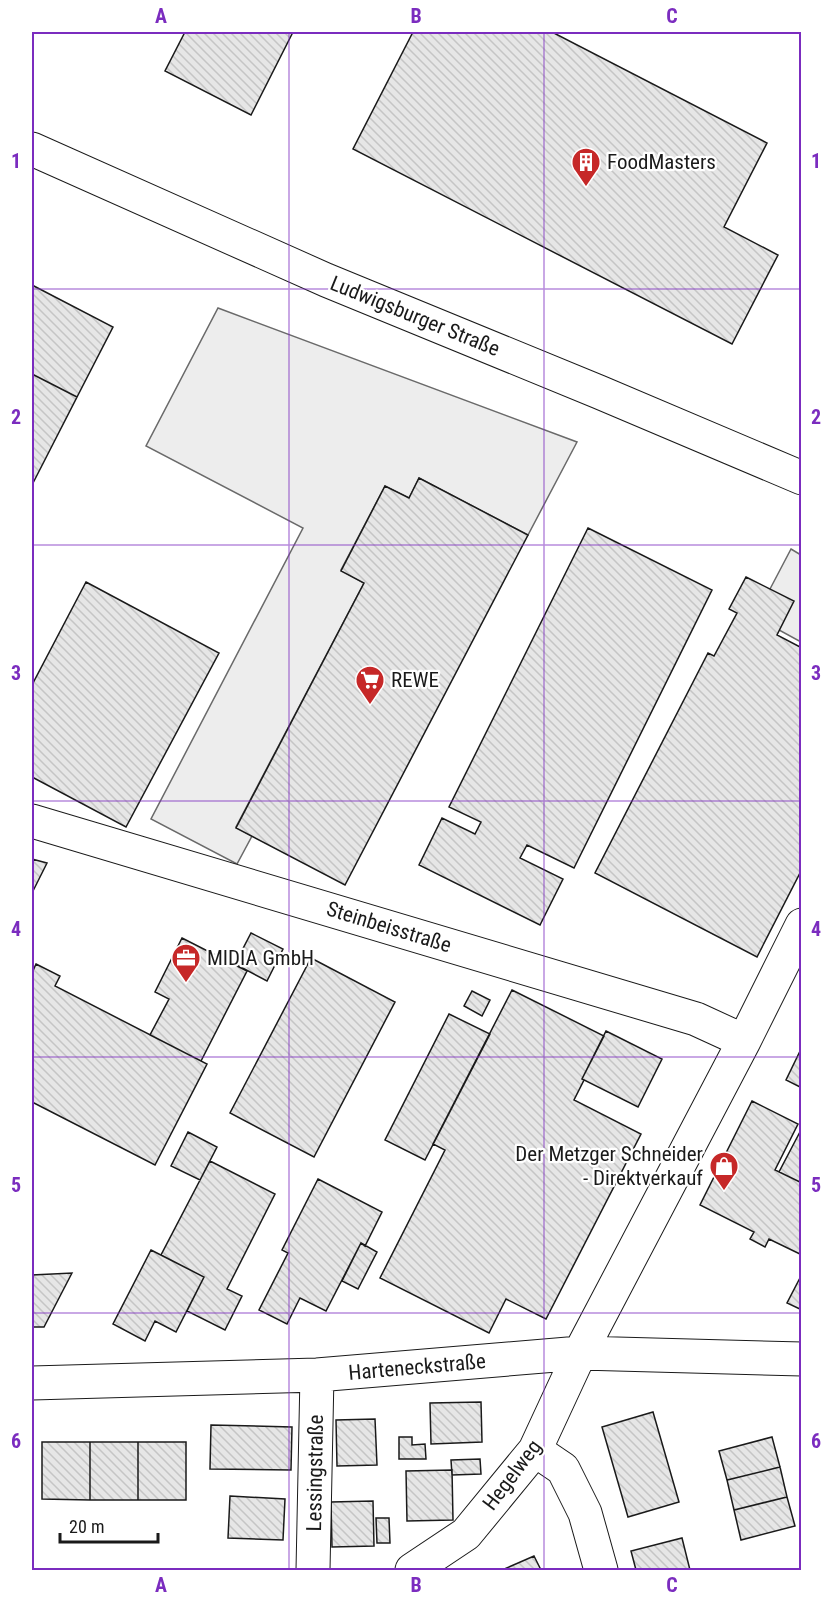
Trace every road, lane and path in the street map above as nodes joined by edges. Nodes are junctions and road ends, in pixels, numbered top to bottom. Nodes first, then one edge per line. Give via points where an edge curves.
1 (32, 149) edge
2 (801, 478) edge
3 (32, 821) edge
4 (801, 925) edge
5 (744, 1041) junction
6 (580, 1353) junction
7 (801, 1359) edge
8 (317, 1375) junction
9 (32, 1383) edge
10 (535, 1450) junction
11 (313, 1570) edge
12 (412, 1570) edge
13 (601, 1570) edge

1 - 2 street, Ludwigsburger Straße via 326,280
3 - 5 street, Steinbeisstraße via 696,1019
4 - 5 street
5 - 6 street
6 - 7 street, Harteneckstraße
6 - 8 street, Harteneckstraße
6 - 10 street, Hegelweg
8 - 9 street, Harteneckstraße
8 - 11 street, Lessingstraße
10 - 12 street, Hegelweg via 466,1533
10 - 13 street via 563,1469 585,1513

